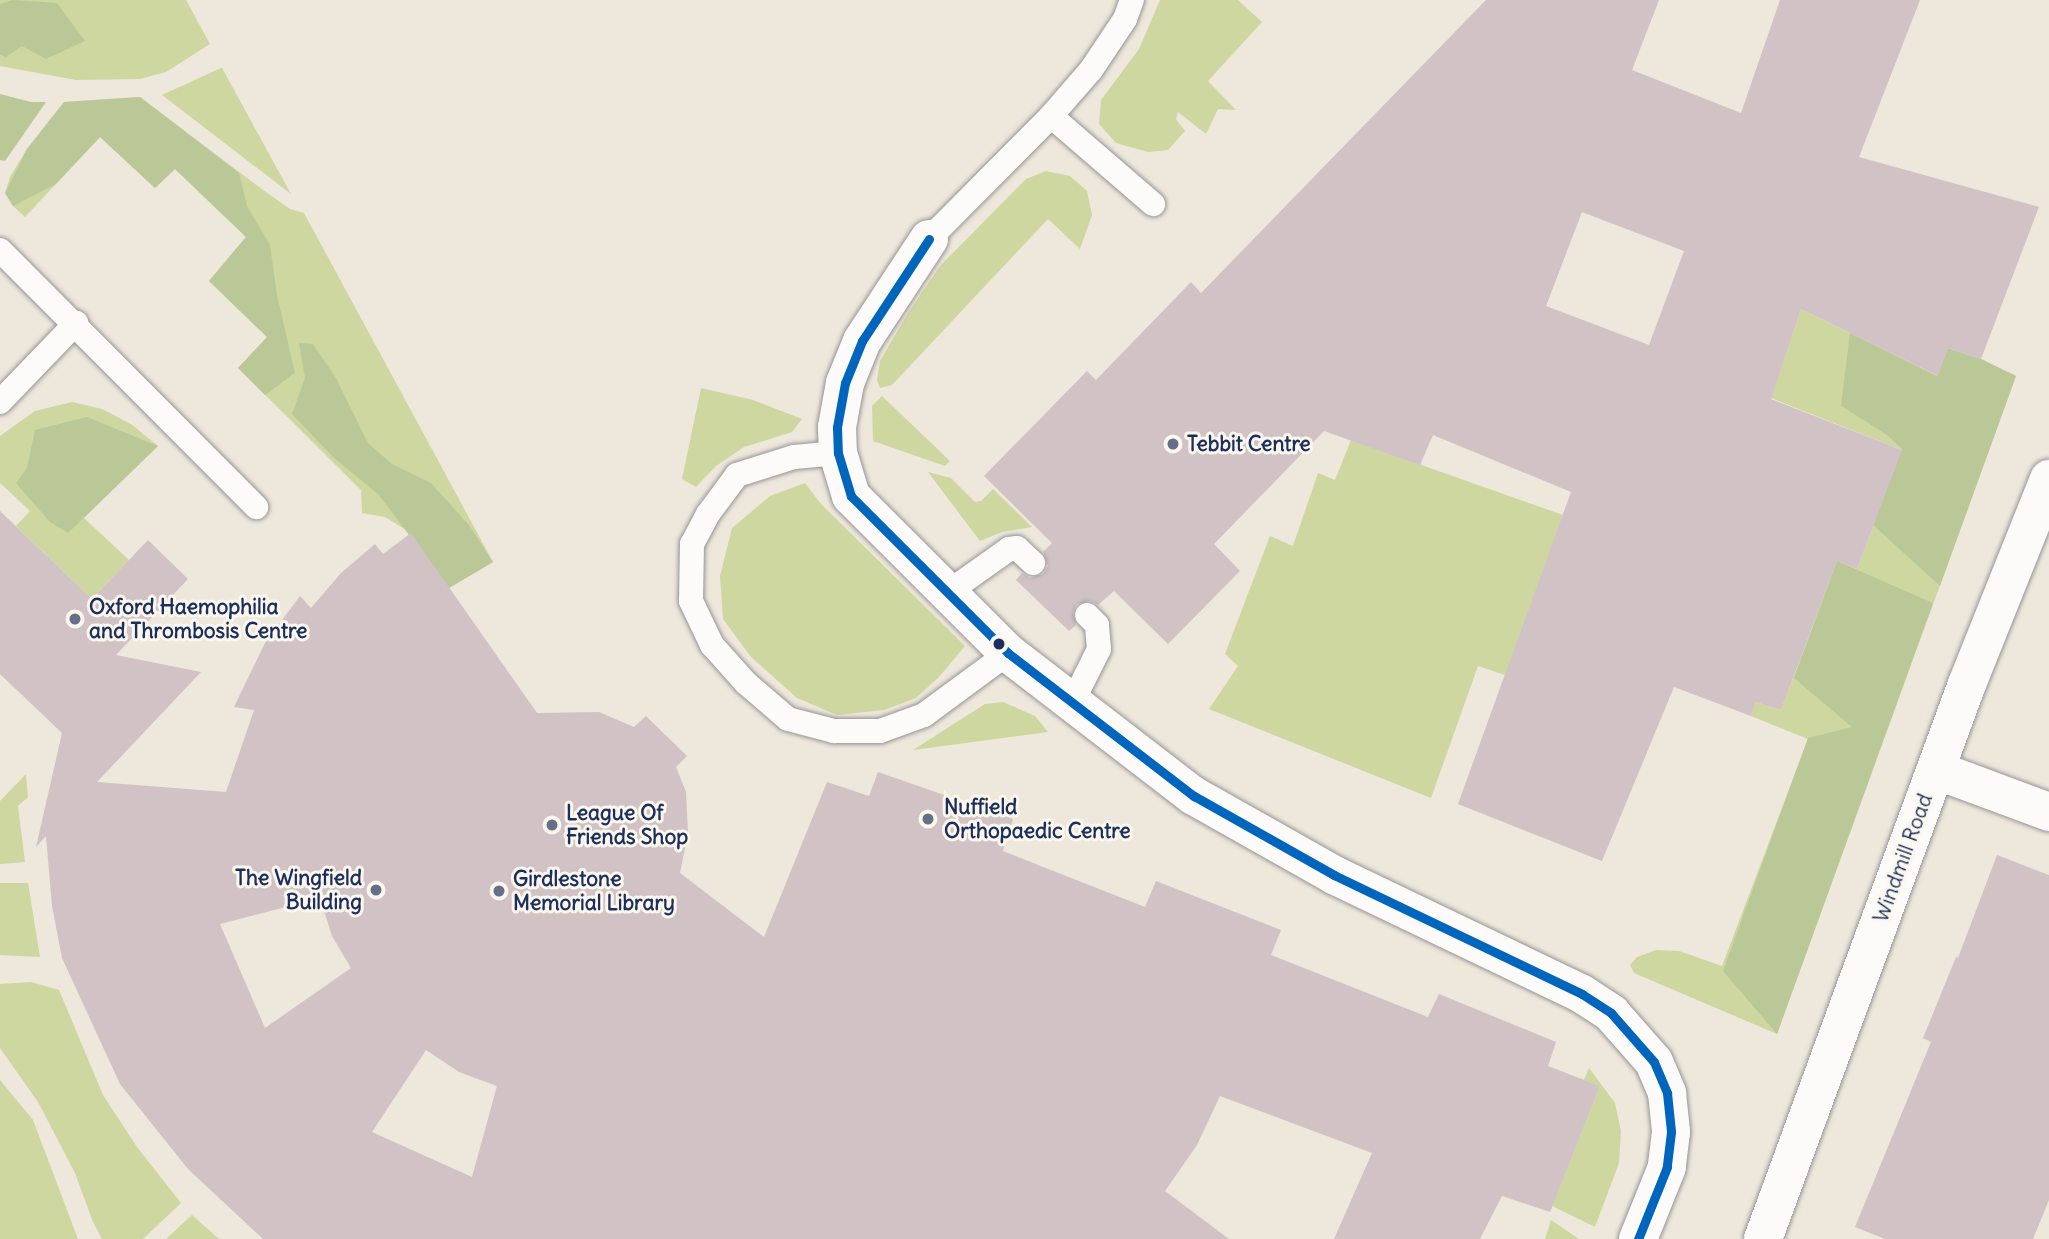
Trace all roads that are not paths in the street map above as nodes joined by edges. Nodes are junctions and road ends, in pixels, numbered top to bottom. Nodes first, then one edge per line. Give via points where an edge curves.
1 (1132, 0) edge
2 (1051, 116) junction
3 (1153, 204) dead end
4 (929, 239) joint
5 (0, 250) edge
6 (76, 323) junction
7 (0, 402) edge
8 (838, 453) junction
9 (2049, 479) edge
10 (256, 507) dead end
11 (1033, 563) dead end
12 (947, 593) junction
13 (1087, 615) dead end
14 (1008, 653) junction
15 (1072, 703) junction
16 (1936, 770) junction
17 (2049, 812) edge
18 (1638, 1239) edge
19 (1763, 1239) edge

1 - 2 lane via 1125,19 1091,70
2 - 3 lane
2 - 4 lane
4 - 8 street via 862,341 845,383 836,427
5 - 6 lane
6 - 7 lane
6 - 10 lane
8 - 12 street via 851,496
8 - 14 lane via 794,457 737,475 708,513 692,544 691,601 712,645 788,719 834,731 880,731 924,715
9 - 16 street, Windmill Road
11 - 12 lane via 1017,548 1009,549
12 - 14 street
13 - 15 lane via 1097,625 1099,649
14 - 15 street
15 - 18 street via 1194,796 1244,826 1334,875 1582,994 1611,1013 1654,1062 1667,1093 1671,1132 1667,1167
16 - 17 street
16 - 19 street, Windmill Road

